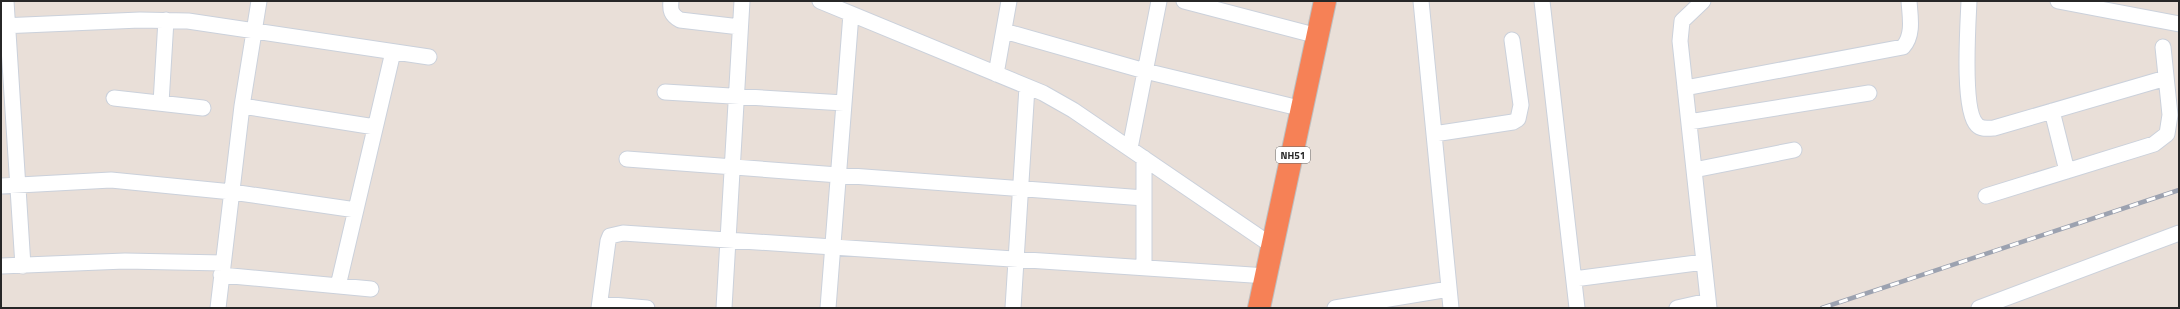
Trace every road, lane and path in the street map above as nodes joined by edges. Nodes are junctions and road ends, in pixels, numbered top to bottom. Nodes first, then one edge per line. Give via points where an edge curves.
1 (6, 1) edge
2 (259, 1) edge
3 (671, 1) edge
4 (742, 1) edge
5 (820, 1) edge
6 (1009, 1) edge
7 (1159, 1) edge
8 (1184, 1) edge
9 (1325, 1) edge
10 (1421, 1) edge
11 (1542, 1) edge
12 (1703, 1) edge
13 (1909, 1) edge
14 (1969, 1) edge
15 (2058, 1) edge
16 (851, 14) junction
17 (166, 20) junction
18 (2179, 24) edge
19 (4, 26) edge
20 (740, 27) junction
21 (254, 30) junction
22 (1004, 31) junction
23 (1318, 36) junction
24 (1512, 40) dead end
25 (2163, 47) dead end
26 (393, 52) junction
27 (429, 57) dead end
28 (1145, 70) junction
29 (996, 74) junction
30 (2166, 78) junction
31 (1027, 87) junction
32 (1685, 88) junction
33 (665, 92) dead end
34 (1869, 93) dead end
35 (735, 96) junction
36 (114, 98) dead end
37 (7, 103) edge
38 (161, 103) junction
39 (844, 103) junction
40 (242, 106) junction
41 (203, 108) dead end
42 (1303, 109) junction
43 (2052, 111) junction
44 (1689, 122) junction
45 (375, 127) junction
46 (1434, 134) junction
47 (1130, 148) junction
48 (1794, 150) dead end
49 (1144, 158) junction
50 (627, 159) dead end
51 (731, 167) junction
52 (1694, 170) junction
53 (2067, 171) junction
54 (838, 175) junction
55 (19, 185) junction
56 (1, 186) edge
57 (1020, 188) junction
58 (232, 192) junction
59 (1986, 196) dead end
60 (1144, 198) junction
61 (356, 210) junction
62 (2179, 233) edge
63 (727, 240) junction
64 (833, 247) junction
65 (1274, 247) junction
66 (1016, 260) junction
67 (1704, 262) junction
68 (1, 266) edge
69 (23, 266) junction
70 (1144, 268) junction
71 (222, 269) junction
72 (1267, 276) junction
73 (1574, 279) junction
74 (338, 286) junction
75 (371, 289) dead end
76 (1449, 289) junction
77 (1709, 304) edge
78 (1999, 304) edge
79 (599, 306) edge
80 (218, 308) edge
81 (647, 308) edge
82 (724, 308) edge
83 (828, 308) edge
84 (1013, 308) edge
85 (1259, 308) edge
86 (1335, 308) edge
87 (1451, 308) edge
88 (1577, 308) edge
89 (1677, 308) edge
90 (1979, 308) edge

1 - 19 street
2 - 21 street
3 - 20 street via 670,9 673,16 680,20
4 - 20 street
5 - 16 street
6 - 22 street
7 - 28 street
8 - 23 street
9 - 23 highway, NH51
10 - 46 street
11 - 73 street
12 - 32 street via 1682,21 1680,41
13 - 32 street via 1909,41 1903,47
14 - 43 street via 1968,91 1971,115 1977,125 1984,129 1994,128
15 - 18 street
16 - 29 street
16 - 39 street
17 - 19 street
17 - 21 street
17 - 38 street
19 - 37 street
20 - 35 street
21 - 26 street
21 - 40 street
22 - 28 street
22 - 29 street
23 - 42 highway, NH51
24 - 46 street via 1521,105 1518,119 1513,122
25 - 30 street
26 - 27 street
26 - 45 street
28 - 42 street
28 - 47 street
29 - 31 street
30 - 43 street
30 - 53 street via 2170,115 2167,134 2154,144
31 - 47 street via 1073,110
31 - 57 street
32 - 44 street
33 - 35 street
34 - 44 street
35 - 39 street
35 - 51 street
36 - 38 street
37 - 55 street
38 - 41 street
39 - 54 street
40 - 45 street
40 - 58 street
42 - 65 highway, NH51
43 - 53 street
44 - 52 street
45 - 61 street
46 - 76 street
47 - 49 street
48 - 52 street
49 - 60 street
49 - 65 street
50 - 51 street
51 - 54 street
51 - 63 street
52 - 67 street
53 - 59 street
54 - 57 street
54 - 64 street
55 - 56 street
55 - 58 street via 111,180
55 - 69 street
57 - 60 street
57 - 66 street
58 - 61 street
58 - 71 street
60 - 70 street
61 - 74 street
62 - 78 street
63 - 64 street
63 - 79 street via 623,233 610,236
63 - 82 street
64 - 66 street
64 - 83 street
65 - 72 highway, NH51
66 - 70 street
66 - 84 street
67 - 73 street
67 - 77 street
68 - 69 street
69 - 71 street via 125,261
70 - 72 street
71 - 74 street
71 - 80 street
72 - 85 highway, NH51
73 - 88 street
74 - 75 street
76 - 86 street
76 - 87 street
77 - 89 street
78 - 90 street
79 - 81 street

